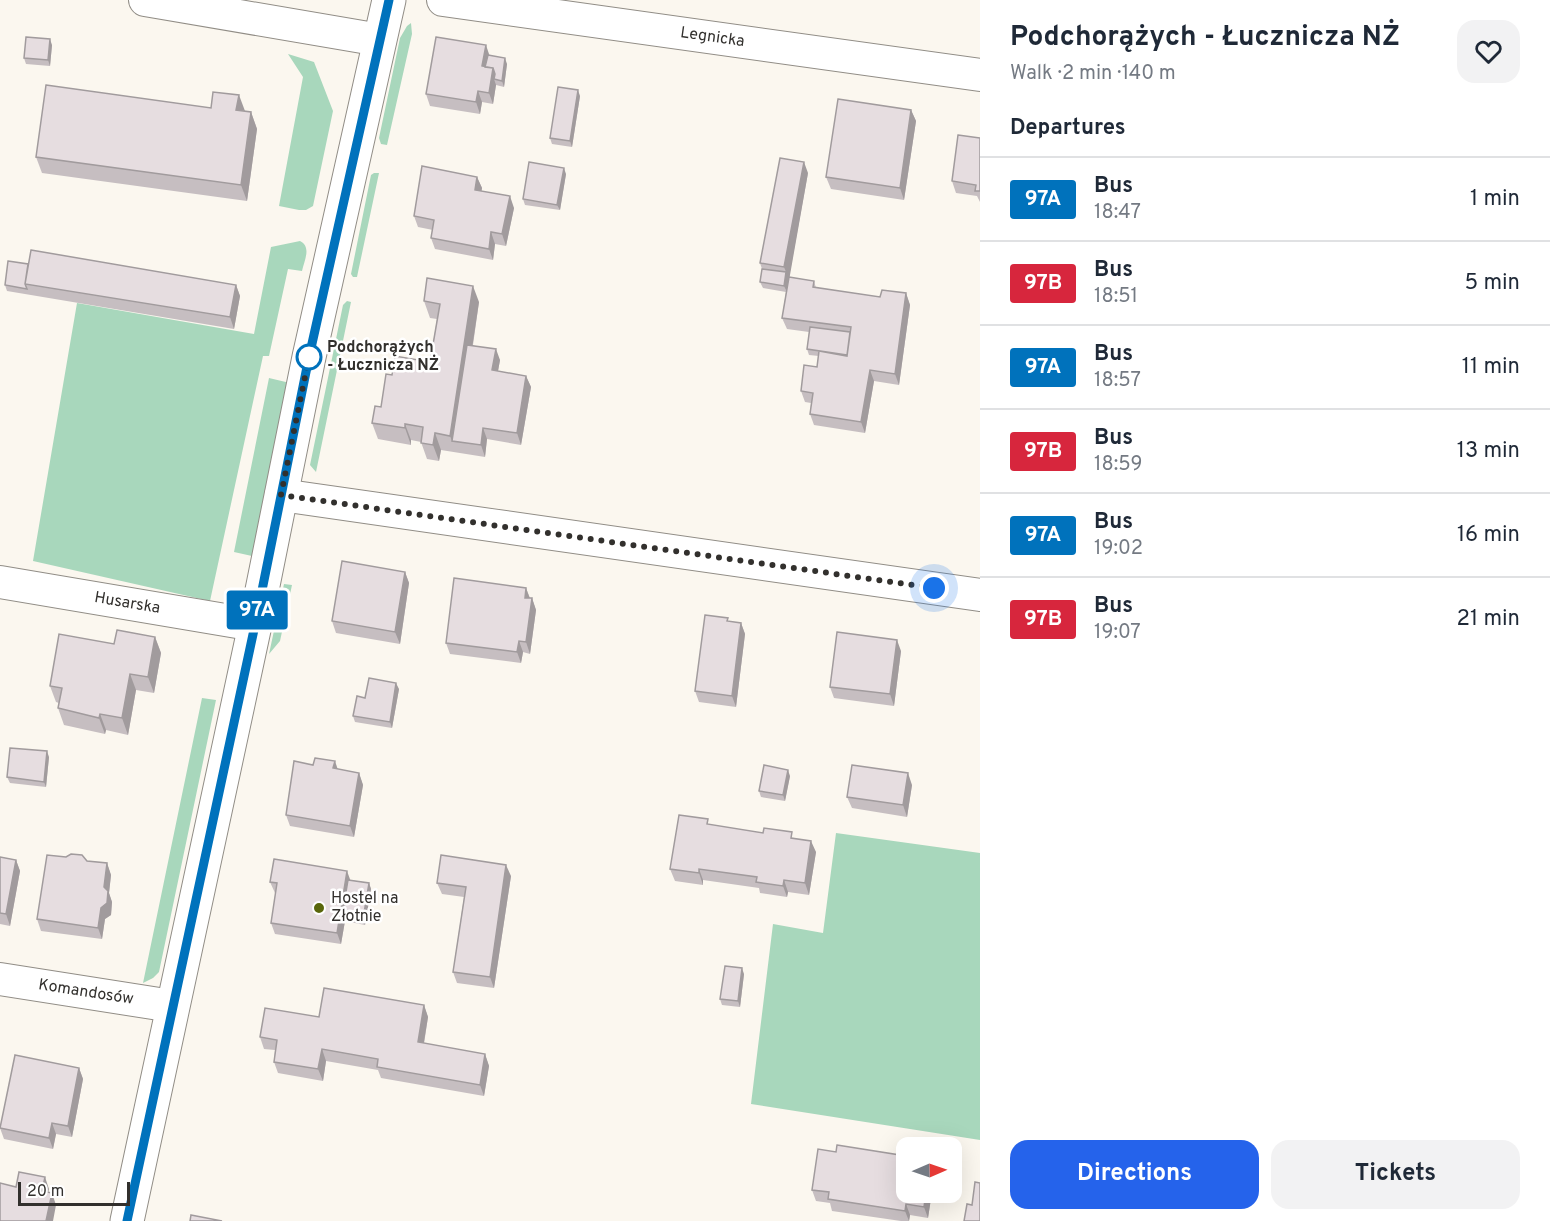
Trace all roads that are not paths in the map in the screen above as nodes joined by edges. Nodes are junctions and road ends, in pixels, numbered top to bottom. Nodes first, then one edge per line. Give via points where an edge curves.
1 (145, 0) edge
2 (389, 0) edge
3 (443, 0) edge
4 (380, 40) junction
5 (980, 75) edge
6 (281, 495) junction
7 (0, 582) edge
8 (980, 595) edge
9 (255, 625) junction
10 (0, 979) edge
11 (172, 1006) junction
12 (127, 1221) edge

1 - 4 street
2 - 4 street
3 - 5 street, Legnicka
4 - 6 street
6 - 8 street
6 - 9 street
7 - 9 street, Husarska
9 - 11 street
10 - 11 street, Komandosów
11 - 12 street

